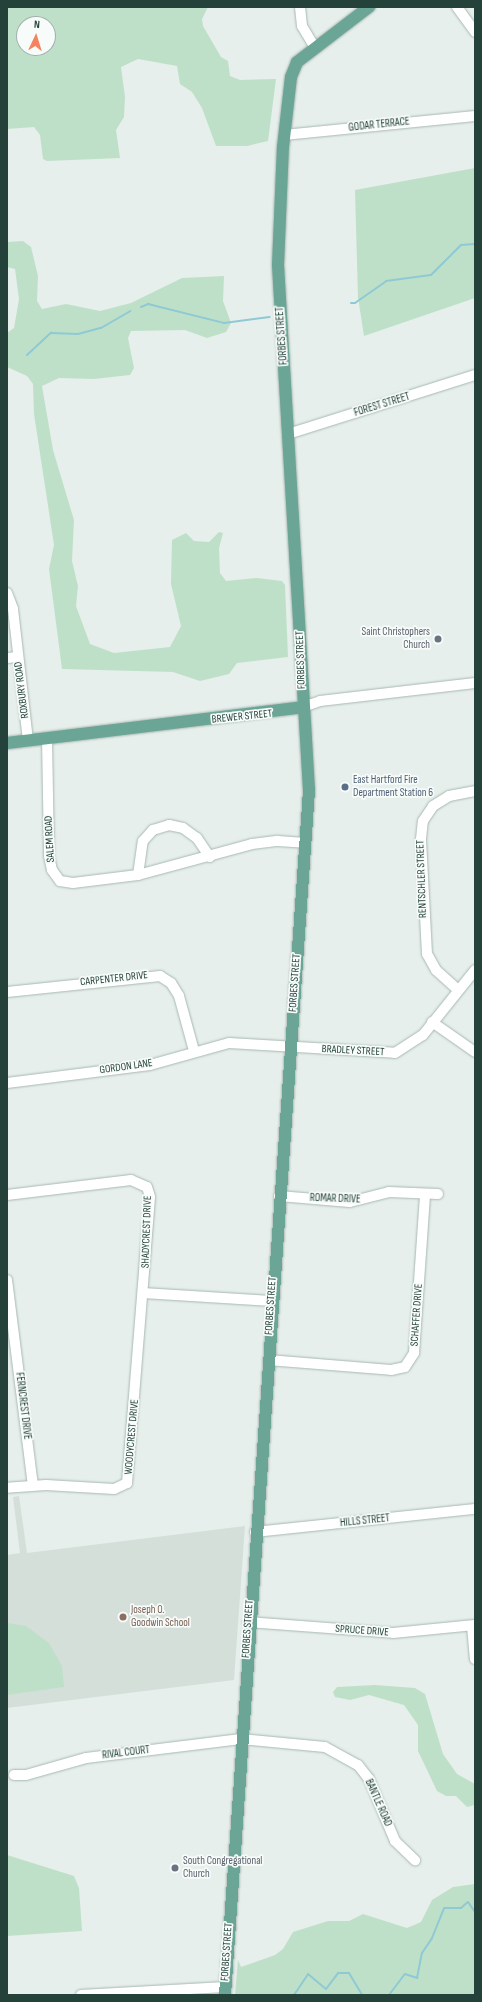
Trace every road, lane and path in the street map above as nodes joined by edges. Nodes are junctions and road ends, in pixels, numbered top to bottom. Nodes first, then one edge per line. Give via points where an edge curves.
1 (300, 7) edge
2 (369, 7) edge
3 (457, 7) edge
4 (475, 32) edge
5 (314, 46) junction
6 (475, 116) edge
7 (284, 135) junction
8 (475, 375) edge
9 (288, 434) junction
10 (7, 593) edge
11 (18, 657) junction
12 (7, 658) edge
13 (475, 683) edge
14 (304, 707) junction
15 (47, 738) junction
16 (28, 740) junction
17 (7, 743) edge
18 (475, 791) edge
19 (305, 843) junction
20 (210, 857) junction
21 (138, 875) junction
22 (475, 970) edge
23 (457, 989) junction
24 (7, 992) edge
25 (432, 1022) junction
26 (290, 1047) junction
27 (194, 1051) junction
28 (475, 1052) edge
29 (7, 1083) edge
30 (425, 1194) junction
31 (438, 1194) dead end
32 (7, 1195) edge
33 (279, 1196) junction
34 (7, 1280) edge
35 (144, 1294) junction
36 (271, 1302) junction
37 (268, 1360) junction
38 (33, 1485) junction
39 (7, 1488) edge
40 (475, 1509) edge
41 (255, 1532) junction
42 (248, 1622) junction
43 (473, 1626) edge
44 (475, 1659) edge
45 (241, 1738) junction
46 (14, 1775) dead end
47 (415, 1860) dead end
48 (225, 1991) edge
49 (81, 1995) edge

1 - 5 street via 302,26
2 - 5 main road, FORBES STREET
3 - 4 street
5 - 7 main road, FORBES STREET via 301,56 293,69
6 - 7 street, GODAR TERRACE
7 - 9 main road, FORBES STREET via 278,265
8 - 9 street, FOREST STREET
9 - 14 main road, FORBES STREET
10 - 11 street, ROXBURY ROAD via 13,609
11 - 12 street
11 - 16 street, ROXBURY ROAD
13 - 14 street, BREWER STREET via 320,701
14 - 15 main road, BREWER STREET
14 - 19 main road, FORBES STREET via 309,780
15 - 16 main road, BREWER STREET
15 - 21 street, SALEM ROAD via 52,870 60,881 73,883
16 - 17 main road, BREWER STREET
18 - 23 street, RENTSCHLER STREET via 449,796 433,806 423,821 421,839 427,954 436,970
19 - 20 street, SALEM ROAD via 278,841 252,844
19 - 26 main road, FORBES STREET
20 - 21 street, SALEM ROAD
20 - 21 street via 197,838 183,828 169,825 153,830 143,841
22 - 23 street, BRADLEY STREET
23 - 25 street, BRADLEY STREET
24 - 27 street, CARPENTER DRIVE via 160,976 171,983 179,996
25 - 26 street, BRADLEY STREET via 409,1047 395,1053
25 - 28 street
26 - 27 street, GORDON LANE via 229,1043
26 - 33 main road, FORBES STREET
27 - 29 street, GORDON LANE via 150,1065
30 - 31 street, ROMAR DRIVE
30 - 33 street, ROMAR DRIVE via 389,1192 350,1202
30 - 37 street, SCHAFFER DRIVE via 414,1353 405,1367 391,1370
32 - 35 street, SHADYCREST DRIVE via 140,1182 147,1187 150,1197
33 - 36 main road, FORBES STREET
34 - 38 street, FERNCREST DRIVE
35 - 36 street
35 - 38 street, WOODYCREST DRIVE via 127,1483 114,1489
36 - 37 main road, FORBES STREET
37 - 41 main road, FORBES STREET
38 - 39 street, WOODYCREST DRIVE
40 - 41 street, HILLS STREET
41 - 42 main road, FORBES STREET
42 - 43 street, SPRUCE DRIVE via 393,1633
42 - 45 main road, FORBES STREET
43 - 44 street
45 - 46 street, RIVAL COURT via 86,1758 26,1775
45 - 47 street, BANTLE ROAD via 305,1744 344,1754 358,1765 368,1779 395,1841
45 - 48 main road, FORBES STREET
48 - 49 street

